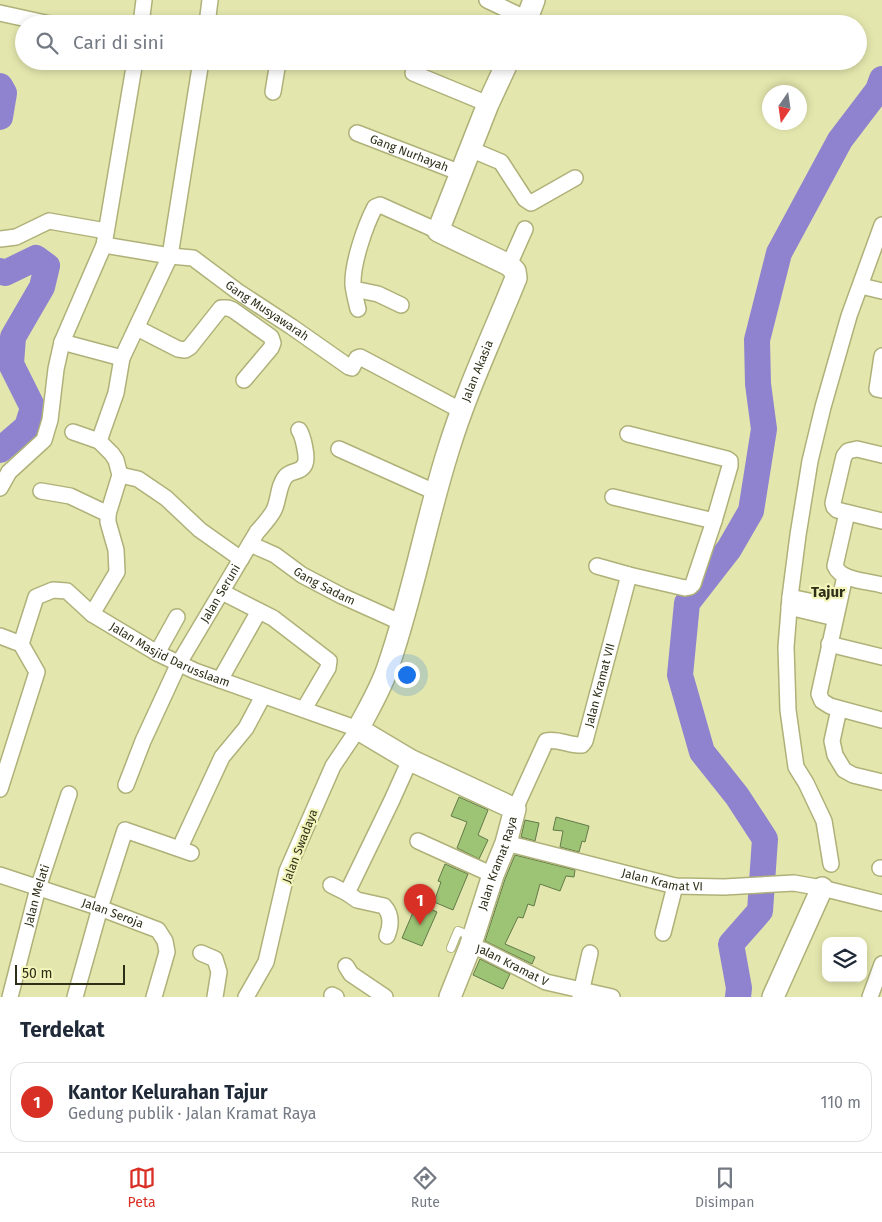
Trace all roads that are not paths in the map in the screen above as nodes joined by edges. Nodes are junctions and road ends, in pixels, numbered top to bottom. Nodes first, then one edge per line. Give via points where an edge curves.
1 (144, 0) edge
2 (210, 0) edge
3 (487, 0) edge
4 (0, 13) edge
5 (529, 14) edge
6 (142, 15) edge
7 (208, 15) edge
8 (15, 16) edge
9 (133, 70) edge
10 (201, 70) edge
11 (277, 70) edge
12 (504, 70) edge
13 (413, 73) dead end
14 (273, 92) dead end
15 (488, 104) junction
16 (357, 133) dead end
17 (470, 149) junction
18 (462, 173) junction
19 (574, 178) dead end
20 (882, 225) edge
21 (525, 229) dead end
22 (438, 231) junction
23 (105, 238) junction
24 (0, 239) edge
25 (170, 256) junction
26 (509, 265) junction
27 (861, 286) junction
28 (354, 289) junction
29 (882, 291) edge
30 (401, 305) dead end
31 (358, 309) dead end
32 (137, 328) junction
33 (62, 342) junction
34 (882, 356) edge
35 (122, 358) junction
36 (244, 380) dead end
37 (882, 390) edge
38 (462, 411) junction
39 (298, 430) dead end
40 (74, 432) dead end
41 (628, 434) dead end
42 (99, 442) junction
43 (339, 449) dead end
44 (882, 455) edge
45 (120, 475) junction
46 (0, 488) edge
47 (41, 491) dead end
48 (437, 493) junction
49 (613, 496) dead end
50 (847, 513) junction
51 (108, 514) junction
52 (714, 521) junction
53 (882, 521) edge
54 (250, 544) junction
55 (241, 559) junction
56 (597, 566) dead end
57 (629, 576) junction
58 (845, 576) junction
59 (882, 585) edge
60 (222, 592) junction
61 (793, 601) junction
62 (259, 612) junction
63 (836, 612) junction
64 (92, 614) junction
65 (177, 616) dead end
66 (402, 623) junction
67 (0, 636) edge
68 (21, 644) junction
69 (829, 644) junction
70 (156, 653) junction
71 (882, 657) edge
72 (179, 663) junction
73 (220, 680) junction
74 (263, 696) junction
75 (304, 709) junction
76 (839, 710) junction
77 (882, 720) edge
78 (358, 729) junction
79 (410, 760) junction
80 (882, 782) edge
81 (126, 785) dead end
82 (0, 788) edge
83 (69, 794) dead end
84 (515, 809) junction
85 (418, 841) dead end
86 (506, 843) junction
87 (494, 875) junction
88 (0, 876) edge
89 (331, 885) dead end
90 (675, 886) junction
91 (38, 888) junction
92 (822, 888) junction
93 (346, 893) junction
94 (882, 903) edge
95 (100, 908) junction
96 (663, 932) dead end
97 (387, 936) dead end
98 (465, 944) junction
99 (201, 953) dead end
100 (590, 953) dead end
101 (882, 964) edge
102 (346, 966) dead end
103 (580, 994) edge
104 (10, 997) edge
105 (75, 997) edge
106 (154, 997) edge
107 (215, 997) edge
108 (246, 997) edge
109 (385, 997) edge
110 (450, 997) edge
111 (612, 997) edge
112 (773, 997) edge
113 (870, 997) edge

1 - 6 street
2 - 7 street
3 - 5 street
4 - 8 street
9 - 23 street
10 - 25 street
11 - 14 street
12 - 15 street
13 - 15 street
15 - 17 street
16 - 18 street, Gang Nurhayah
17 - 18 street
17 - 19 street via 501,162 524,199 531,203
18 - 22 street
20 - 27 street
21 - 26 street
22 - 26 street
22 - 28 street via 377,205 367,221
23 - 24 street via 49,221 16,237
23 - 25 street
23 - 33 street
25 - 32 street
25 - 38 street, Gang Musyawarah via 193,258 349,367 352,368 358,358
26 - 38 street, Jalan Akasia via 516,278
27 - 29 street
27 - 61 street via 837,354 810,461 798,535
28 - 30 street via 378,294
28 - 31 street
32 - 35 street
32 - 36 street via 185,350 222,308 233,310 271,338 272,343
33 - 35 street
33 - 46 street via 44,440 9,472
34 - 37 street via 877,389
35 - 42 street via 116,393
38 - 48 street, Jalan Akasia
39 - 54 street, Jalan Seruni via 303,440 305,465 286,476 271,516
40 - 42 street
41 - 52 street via 730,462
42 - 45 street via 116,460
43 - 48 street
44 - 50 street via 857,449 848,451 844,456 833,503 837,510
45 - 51 street
45 - 55 street via 138,479 166,498 200,530
47 - 51 street via 70,496
48 - 66 street, Jalan Akasia
49 - 52 street
50 - 53 street
50 - 58 street via 835,566 837,572
51 - 64 street via 117,572
52 - 57 street via 690,587
54 - 55 street, Jalan Seruni
54 - 66 street, Gang Sadam via 275,555 342,596
55 - 60 street, Jalan Seruni
56 - 57 street
57 - 84 street, Jalan Kramat VII via 585,741 576,745 546,741
58 - 59 street
58 - 63 street
60 - 62 street
60 - 72 street, Jalan Seruni
61 - 63 street
61 - 92 street via 786,647 788,710 796,767 824,821 831,864
62 - 73 street
62 - 75 street via 273,618 330,661
63 - 69 street
64 - 68 street, Jalan Masjid Darusslaam via 67,591 53,590 36,597
64 - 70 street, Jalan Masjid Darusslaam
65 - 70 street
66 - 78 street, Jalan Akasia via 389,666
67 - 68 street
68 - 82 street via 37,672
69 - 71 street
69 - 76 street via 818,694 822,701
70 - 72 street, Jalan Masjid Darusslaam
72 - 73 street, Jalan Masjid Darusslaam
72 - 81 street, Jalan Seruni
73 - 74 street, Jalan Masjid Darusslaam
74 - 75 street, Jalan Masjid Darusslaam
74 - 95 street via 246,728 222,757 187,847 125,830
75 - 78 street, Jalan Masjid Darusslaam
76 - 77 street
76 - 80 street via 832,741 835,755 844,770
78 - 79 street, Jalan Kramat Raya
78 - 108 street, Jalan Swadaya via 333,766 287,872 266,962
79 - 84 street, Jalan Kramat Raya
79 - 93 street
83 - 91 street, Jalan Melati
84 - 86 street, Jalan Kramat Raya
85 - 87 street
86 - 87 street, Jalan Kramat Raya
86 - 90 street, Jalan Kramat VI
87 - 98 street, Jalan Kramat Raya
88 - 91 street, Jalan Seroja
89 - 93 street
90 - 92 street, Jalan Kramat VI via 794,883
90 - 96 street
91 - 95 street, Jalan Seroja
91 - 104 street, Jalan Melati
92 - 94 street, Jalan Kramat VI
92 - 112 street
93 - 97 street via 357,900 384,906 390,921
95 - 105 street
95 - 106 street, Jalan Seroja via 158,930 165,941 167,952
98 - 103 street, Jalan Kramat V via 546,982
98 - 110 street, Jalan Kramat Raya
99 - 107 street via 216,959
100 - 103 street
101 - 113 street
102 - 109 street via 351,974
103 - 111 street, Jalan Kramat V

